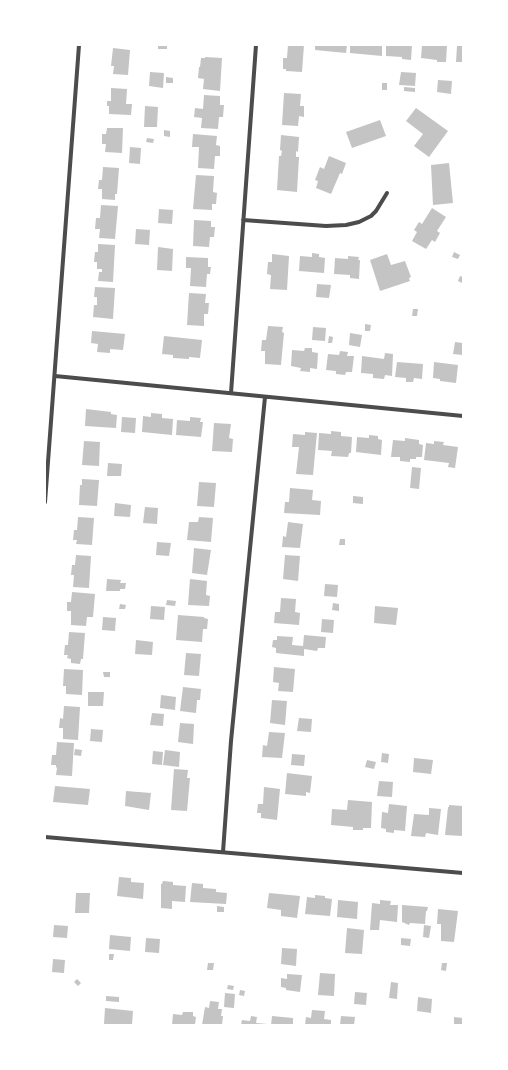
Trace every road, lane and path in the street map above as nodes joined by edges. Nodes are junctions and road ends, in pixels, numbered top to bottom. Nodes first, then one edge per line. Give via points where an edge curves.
1 (79, 45) edge
2 (256, 45) edge
3 (388, 193) dead end
4 (243, 220) junction
5 (55, 376) junction
6 (231, 392) junction
7 (265, 397) junction
8 (463, 416) edge
9 (45, 502) edge
10 (45, 837) edge
11 (223, 852) junction
12 (463, 873) edge

1 - 5 street
2 - 4 street
3 - 4 street via 371,216 346,225
4 - 6 street
5 - 6 street
5 - 9 street
6 - 7 street
7 - 8 street
7 - 11 street via 231,741
10 - 11 street
11 - 12 street

